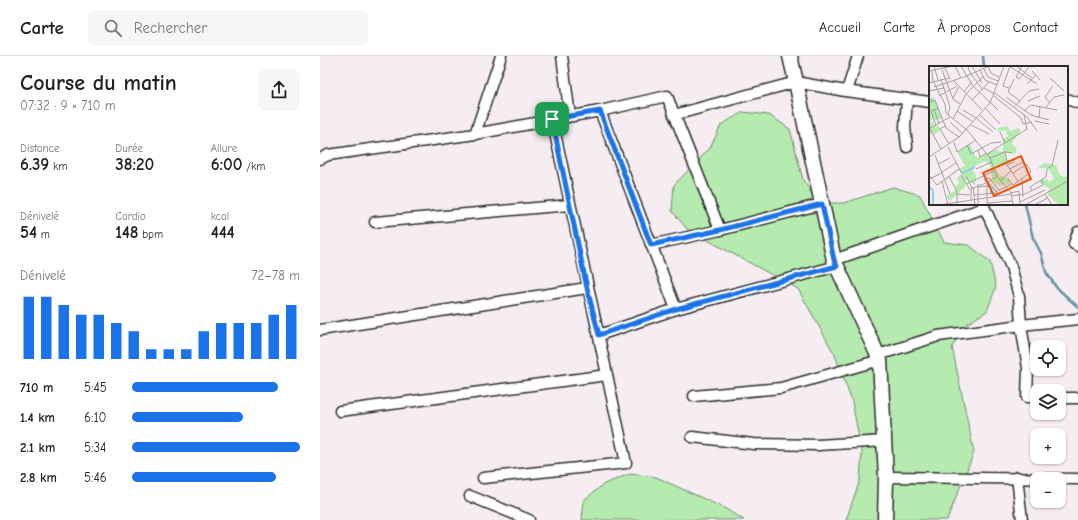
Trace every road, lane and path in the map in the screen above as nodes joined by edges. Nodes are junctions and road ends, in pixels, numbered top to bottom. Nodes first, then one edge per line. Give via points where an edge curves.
1 (501, 56) edge
2 (562, 56) edge
3 (790, 56) edge
4 (858, 56) edge
5 (796, 82) junction
6 (847, 91) junction
7 (1068, 98) edge
8 (907, 99) junction
9 (929, 102) edge
10 (1078, 103) edge
11 (600, 111) junction
12 (674, 115) junction
13 (570, 116) junction
14 (552, 119) junction
15 (475, 134) junction
16 (907, 147) dead end
17 (320, 159) edge
18 (822, 204) junction
19 (570, 205) junction
20 (983, 206) edge
21 (376, 222) dead end
22 (720, 230) junction
23 (1078, 232) edge
24 (651, 245) junction
25 (1078, 246) edge
26 (836, 263) junction
27 (587, 288) junction
28 (676, 309) junction
29 (1078, 319) edge
30 (1021, 325) junction
31 (320, 330) edge
32 (599, 335) junction
33 (879, 358) junction
34 (607, 375) junction
35 (694, 396) dead end
36 (1030, 397) edge
37 (1066, 398) edge
38 (1078, 398) edge
39 (340, 411) dead end
40 (692, 438) dead end
41 (884, 441) junction
42 (886, 477) junction
43 (483, 478) dead end
44 (1017, 478) junction
45 (1078, 479) edge
46 (470, 496) dead end
47 (528, 520) edge
48 (885, 520) edge
49 (1022, 520) edge

1 - 15 street
2 - 13 street
3 - 5 street
4 - 6 street
5 - 6 street
5 - 12 street
5 - 18 street
6 - 8 street
7 - 10 street
8 - 9 street
8 - 16 street
11 - 12 street via 667,96
11 - 13 street
11 - 24 street
12 - 22 street
13 - 14 street
14 - 15 street
14 - 19 street
15 - 17 street via 328,155
18 - 22 street
18 - 26 street
19 - 21 street
19 - 27 street
20 - 26 street
20 - 30 street via 1011,267 1019,296
22 - 24 street
23 - 25 street via 1074,244
24 - 28 street
26 - 28 street
26 - 33 street
27 - 31 street
27 - 32 street
28 - 32 street
29 - 30 street
30 - 33 street via 938,336
30 - 36 street via 1028,368 1027,397
32 - 34 street
33 - 35 street via 781,388
33 - 41 street
34 - 39 street
34 - 43 street via 626,463
37 - 38 street
40 - 41 street via 762,444 818,445
41 - 42 street
42 - 44 street
42 - 48 street
44 - 45 street
44 - 49 street
46 - 47 street

